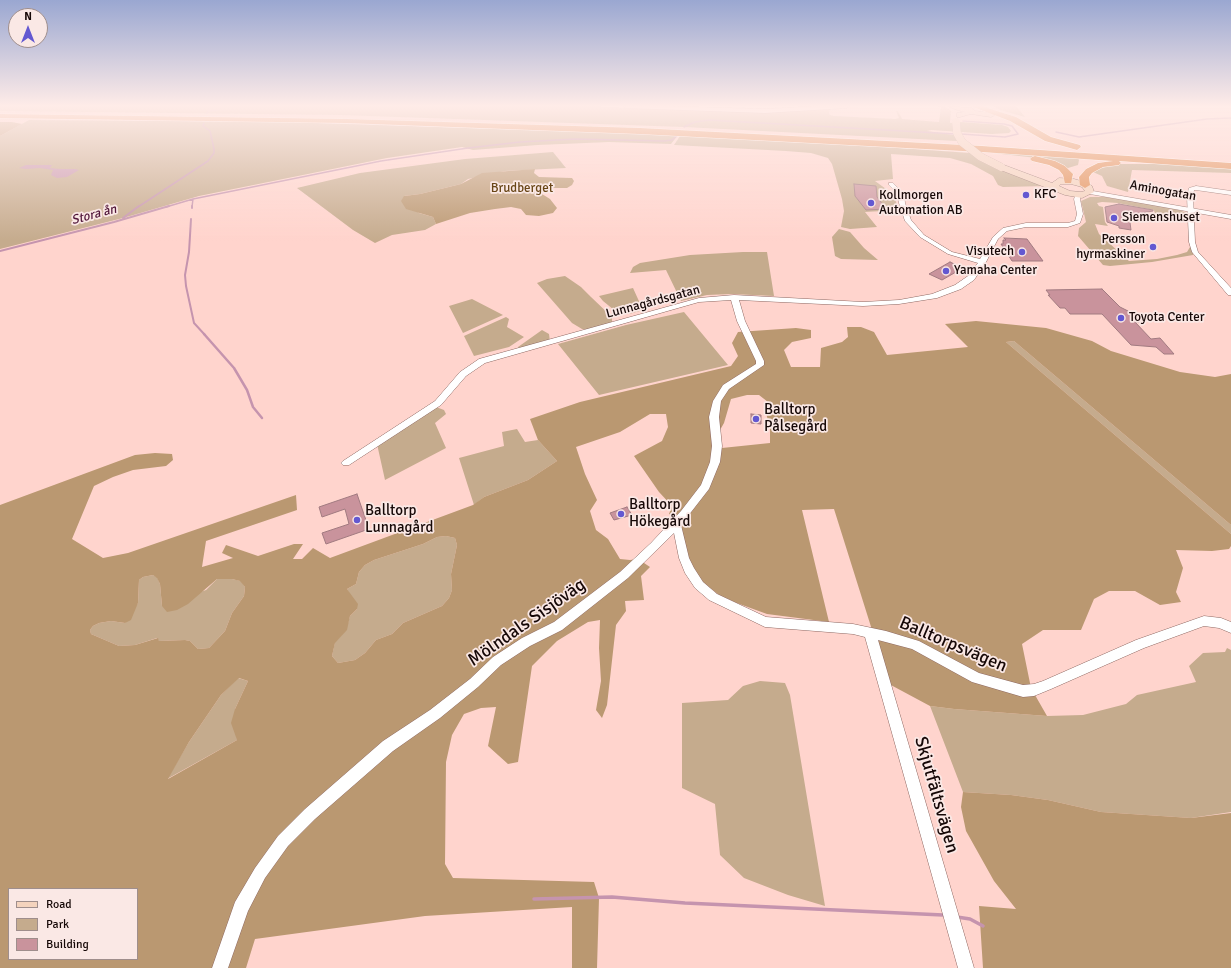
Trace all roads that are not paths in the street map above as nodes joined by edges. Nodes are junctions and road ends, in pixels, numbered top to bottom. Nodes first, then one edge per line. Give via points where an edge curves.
1 (969, 151) edge
2 (974, 151) edge
3 (1007, 151) edge
4 (1065, 151) edge
5 (1118, 151) edge
6 (1214, 161) junction
7 (1231, 162) edge
8 (1199, 164) junction
9 (1231, 166) edge
10 (891, 184) dead end
11 (1061, 185) junction
12 (1087, 188) junction
13 (1231, 193) edge
14 (1078, 195) junction
15 (1078, 208) junction
16 (1191, 209) junction
17 (1231, 217) edge
18 (982, 262) junction
19 (1231, 293) edge
20 (734, 297) junction
21 (346, 463) dead end
22 (674, 525) junction
23 (1231, 628) edge
24 (870, 633) junction
25 (220, 968) edge
26 (966, 968) edge

1 - 11 highway via 1020,157 1057,165 1066,171 1069,177
2 - 11 main road, Aminogatan, bridge via 1001,167
3 - 8 highway
4 - 6 highway
5 - 6 highway
6 - 7 highway
8 - 9 highway
8 - 12 highway via 1106,164 1089,171 1084,177
10 - 18 street via 901,194 908,221 922,236 950,253
11 - 12 main road, Aminogatan
11 - 14 main road, Aminogatan
11 - 15 street
12 - 14 main road, Aminogatan via 1088,194
12 - 16 street, Aminogatan
13 - 16 street via 1191,189
14 - 15 street, Lunnagårdsgatan
15 - 18 street, Lunnagårdsgatan via 1080,220 1076,224 1021,226 1000,232
16 - 17 street, Aminogatan
16 - 19 street via 1192,242 1195,252
18 - 20 street, Lunnagårdsgatan via 971,278 958,287 934,296 904,301 843,304
20 - 21 street, Lunnagårdsgatan via 691,302 482,361 463,374 438,403
20 - 22 street, Mölndals Sisjöväg via 741,321 760,365 726,387 717,400 714,416 717,446 715,462 705,486
22 - 24 street, Balltorpsvägen via 678,528 689,570 699,585 714,597 765,622 814,625
22 - 25 street, Mölndals Sisjöväg via 624,575 594,599 558,626 526,642 497,662 435,714 388,746 310,814 283,841 260,873 241,908
23 - 24 street, Balltorpsvägen via 1216,622 1204,621 1140,644 1047,685 1024,691 976,678 915,645
24 - 26 street, Skjutfältsvägen

